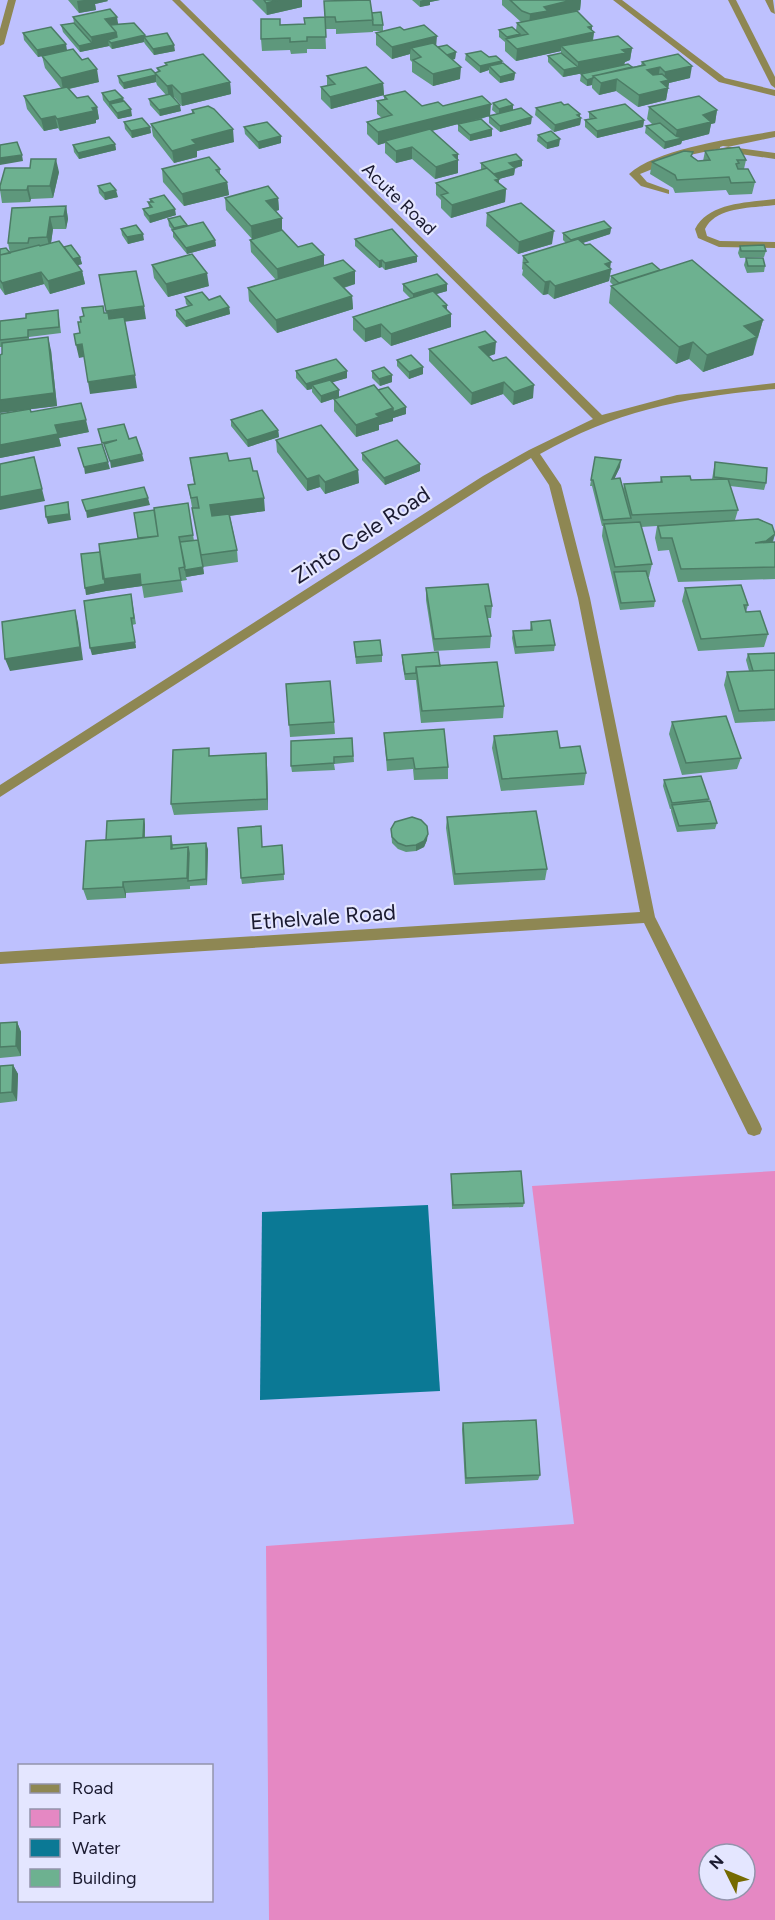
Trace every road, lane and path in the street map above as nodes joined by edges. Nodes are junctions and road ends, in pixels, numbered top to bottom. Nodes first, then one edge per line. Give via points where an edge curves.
1 (12, 0) edge
2 (176, 0) edge
3 (616, 0) edge
4 (732, 0) edge
5 (769, 0) edge
6 (775, 12) edge
7 (0, 44) edge
8 (775, 85) edge
9 (775, 93) edge
10 (775, 134) edge
11 (712, 147) junction
12 (775, 156) edge
13 (666, 192) edge
14 (775, 202) edge
15 (775, 245) edge
16 (775, 386) edge
17 (601, 420) junction
18 (533, 452) junction
19 (0, 792) edge
20 (648, 917) junction
21 (0, 958) edge
22 (754, 1129) dead end

1 - 7 street
2 - 17 street, Acute Road
3 - 9 street via 722,80
4 - 8 street
5 - 6 street
10 - 11 street
11 - 12 street
11 - 13 street via 645,166 634,174 644,184
14 - 15 street via 719,211 704,220 700,229 704,238 719,244
16 - 17 street, Zinto Cele Road via 725,390
17 - 18 street, Zinto Cele Road
18 - 19 street, Zinto Cele Road
18 - 20 street via 555,485 567,532
20 - 21 street, Ethelvale Road
20 - 22 street

